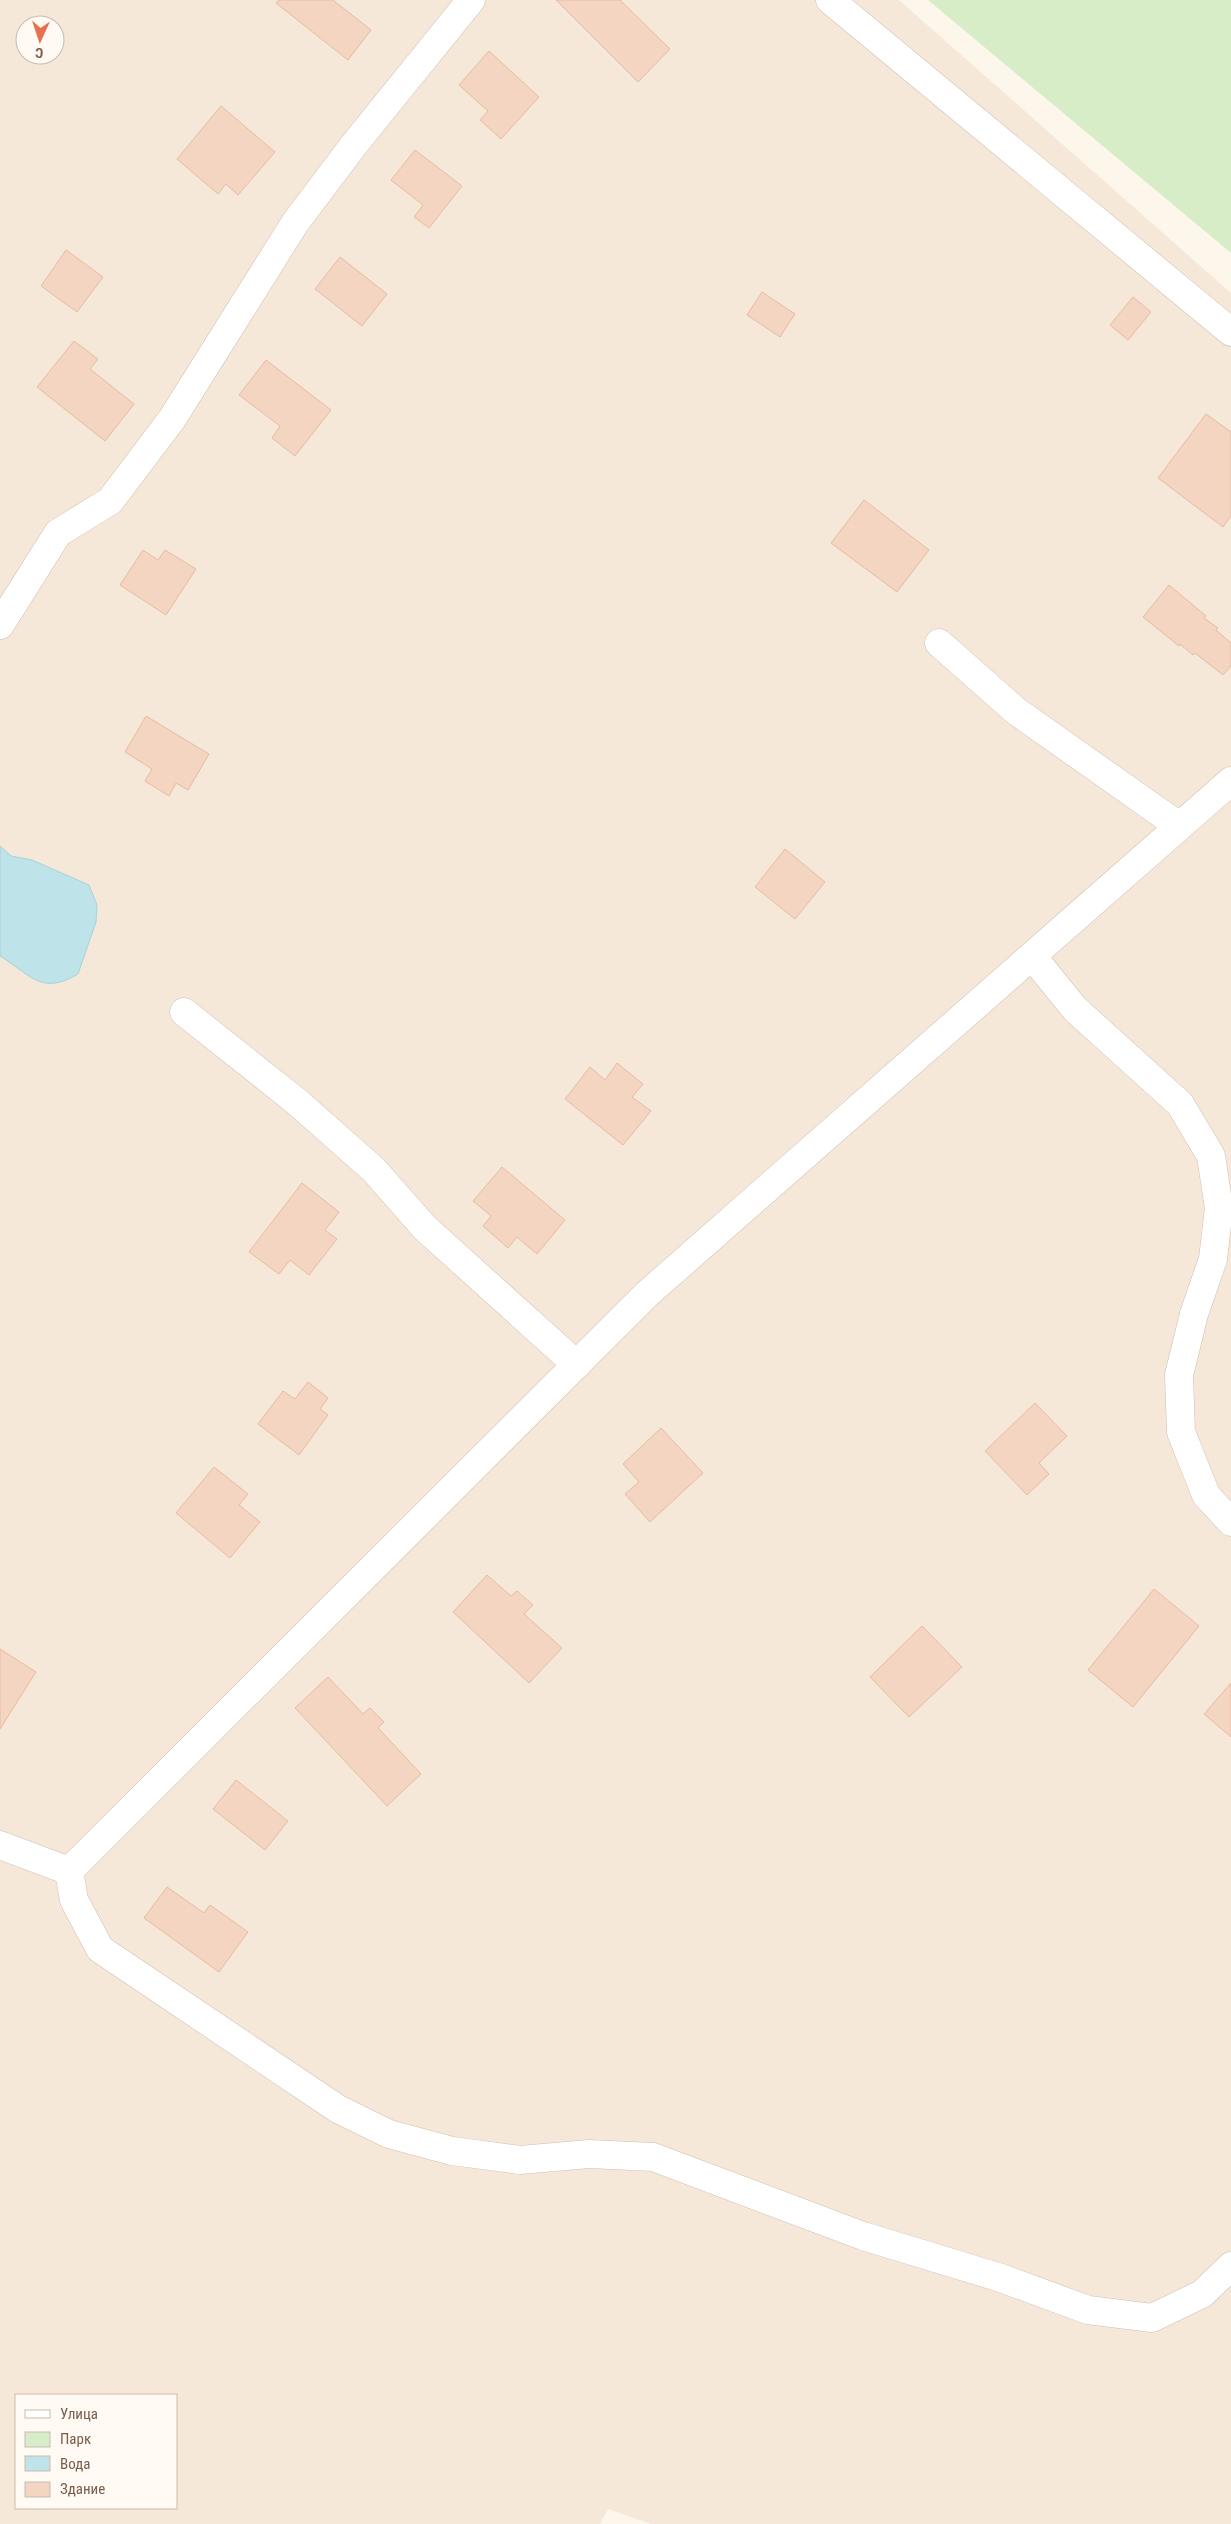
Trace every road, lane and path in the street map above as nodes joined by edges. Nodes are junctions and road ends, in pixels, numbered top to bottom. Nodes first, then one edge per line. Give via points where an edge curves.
1 (471, 0) edge
2 (830, 0) edge
3 (1231, 332) edge
4 (0, 625) edge
5 (939, 643) dead end
6 (1231, 781) edge
7 (1179, 826) junction
8 (1032, 956) junction
9 (184, 1012) dead end
10 (577, 1365) junction
11 (1231, 1522) edge
12 (0, 1845) edge
13 (69, 1871) junction
14 (1231, 2266) edge

1 - 4 street via 295,223 172,420 110,501 58,533
2 - 3 street
5 - 7 street via 1016,711
6 - 7 street
7 - 8 street
8 - 10 street via 647,1294
8 - 11 street via 1075,1009 1180,1104 1211,1156 1219,1208 1213,1260 1194,1314 1179,1375 1181,1432 1206,1495
9 - 10 street via 296,1101 374,1170 425,1228
10 - 13 street
12 - 13 street
13 - 14 street via 74,1900 100,1950 338,2109 389,2134 452,2151 520,2160 589,2154 653,2157 863,2236 1001,2278 1088,2310 1152,2318 1202,2294

